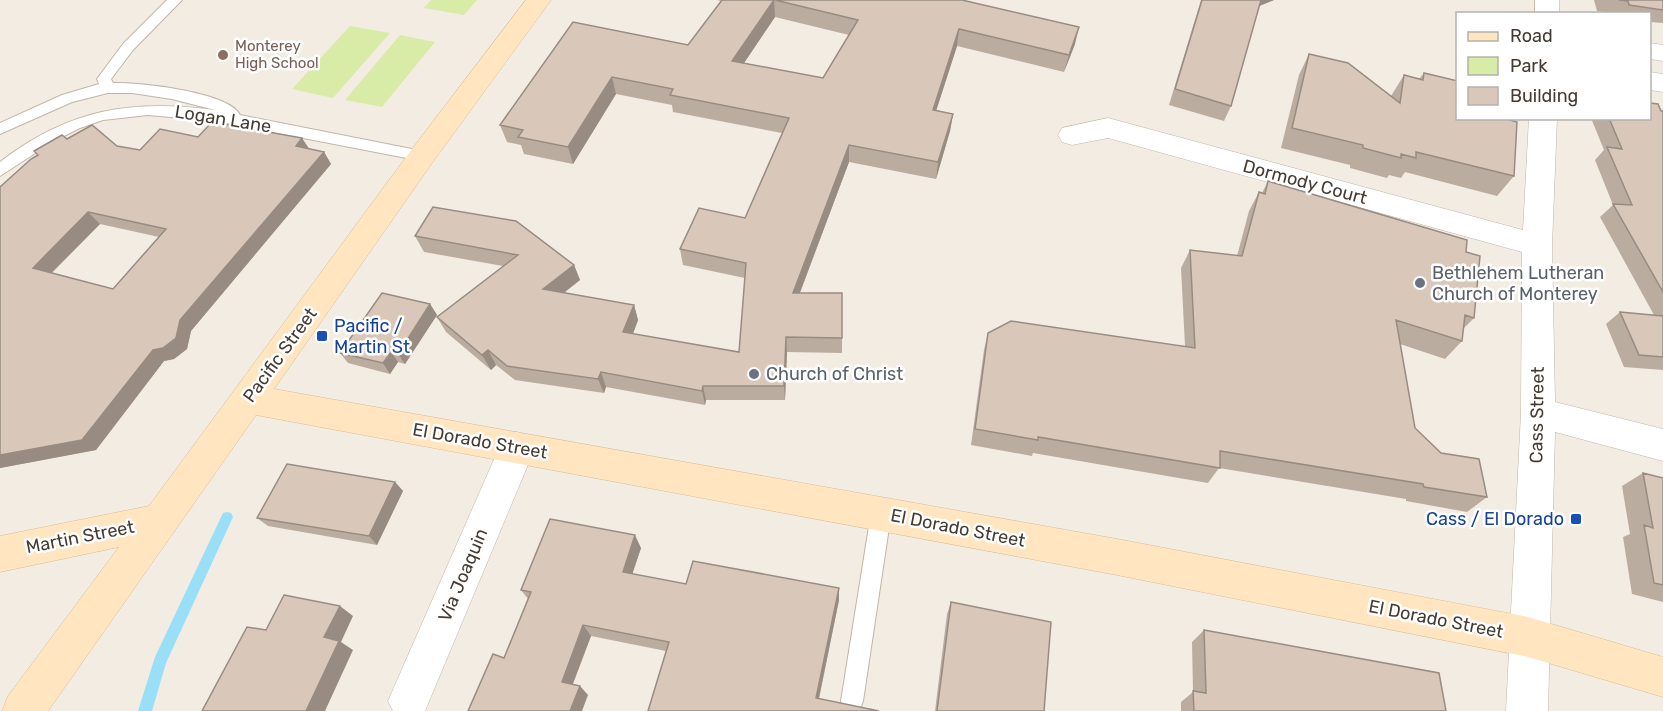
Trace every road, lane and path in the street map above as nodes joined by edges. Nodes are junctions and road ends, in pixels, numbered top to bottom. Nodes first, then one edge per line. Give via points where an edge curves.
1 (175, 0) edge
2 (539, 0) edge
3 (108, 88) junction
4 (242, 120) junction
5 (1544, 120) edge
6 (0, 129) edge
7 (1072, 135) dead end
8 (422, 156) junction
9 (0, 170) edge
10 (1537, 245) junction
11 (249, 399) junction
12 (1538, 413) junction
13 (1663, 445) edge
14 (517, 448) junction
15 (881, 513) junction
16 (160, 521) junction
17 (0, 554) edge
18 (1528, 637) junction
19 (1663, 677) edge
20 (852, 701) dead end
21 (408, 706) edge
22 (23, 711) edge
23 (1527, 711) edge

1 - 3 lane via 113,64 104,79
2 - 8 street, Pacific Street
3 - 4 lane via 206,100
3 - 6 lane via 46,107
4 - 8 lane, Logan Lane
4 - 9 lane, Logan Lane via 161,110 103,116 40,141
5 - 10 street, Cass Street
7 - 10 street, Dormody Court via 1108,128
8 - 11 street, Pacific Street
10 - 12 street, Cass Street
11 - 14 street, El Dorado Street
11 - 16 street, Pacific Street
12 - 13 street
12 - 18 street, Cass Street
14 - 15 street, El Dorado Street
14 - 21 street, Via Joaquin
15 - 18 street, El Dorado Street
15 - 20 lane
16 - 17 street, Martin Street
16 - 22 street, Pacific Street
18 - 19 street, El Dorado Street
18 - 23 street, Cass Street

